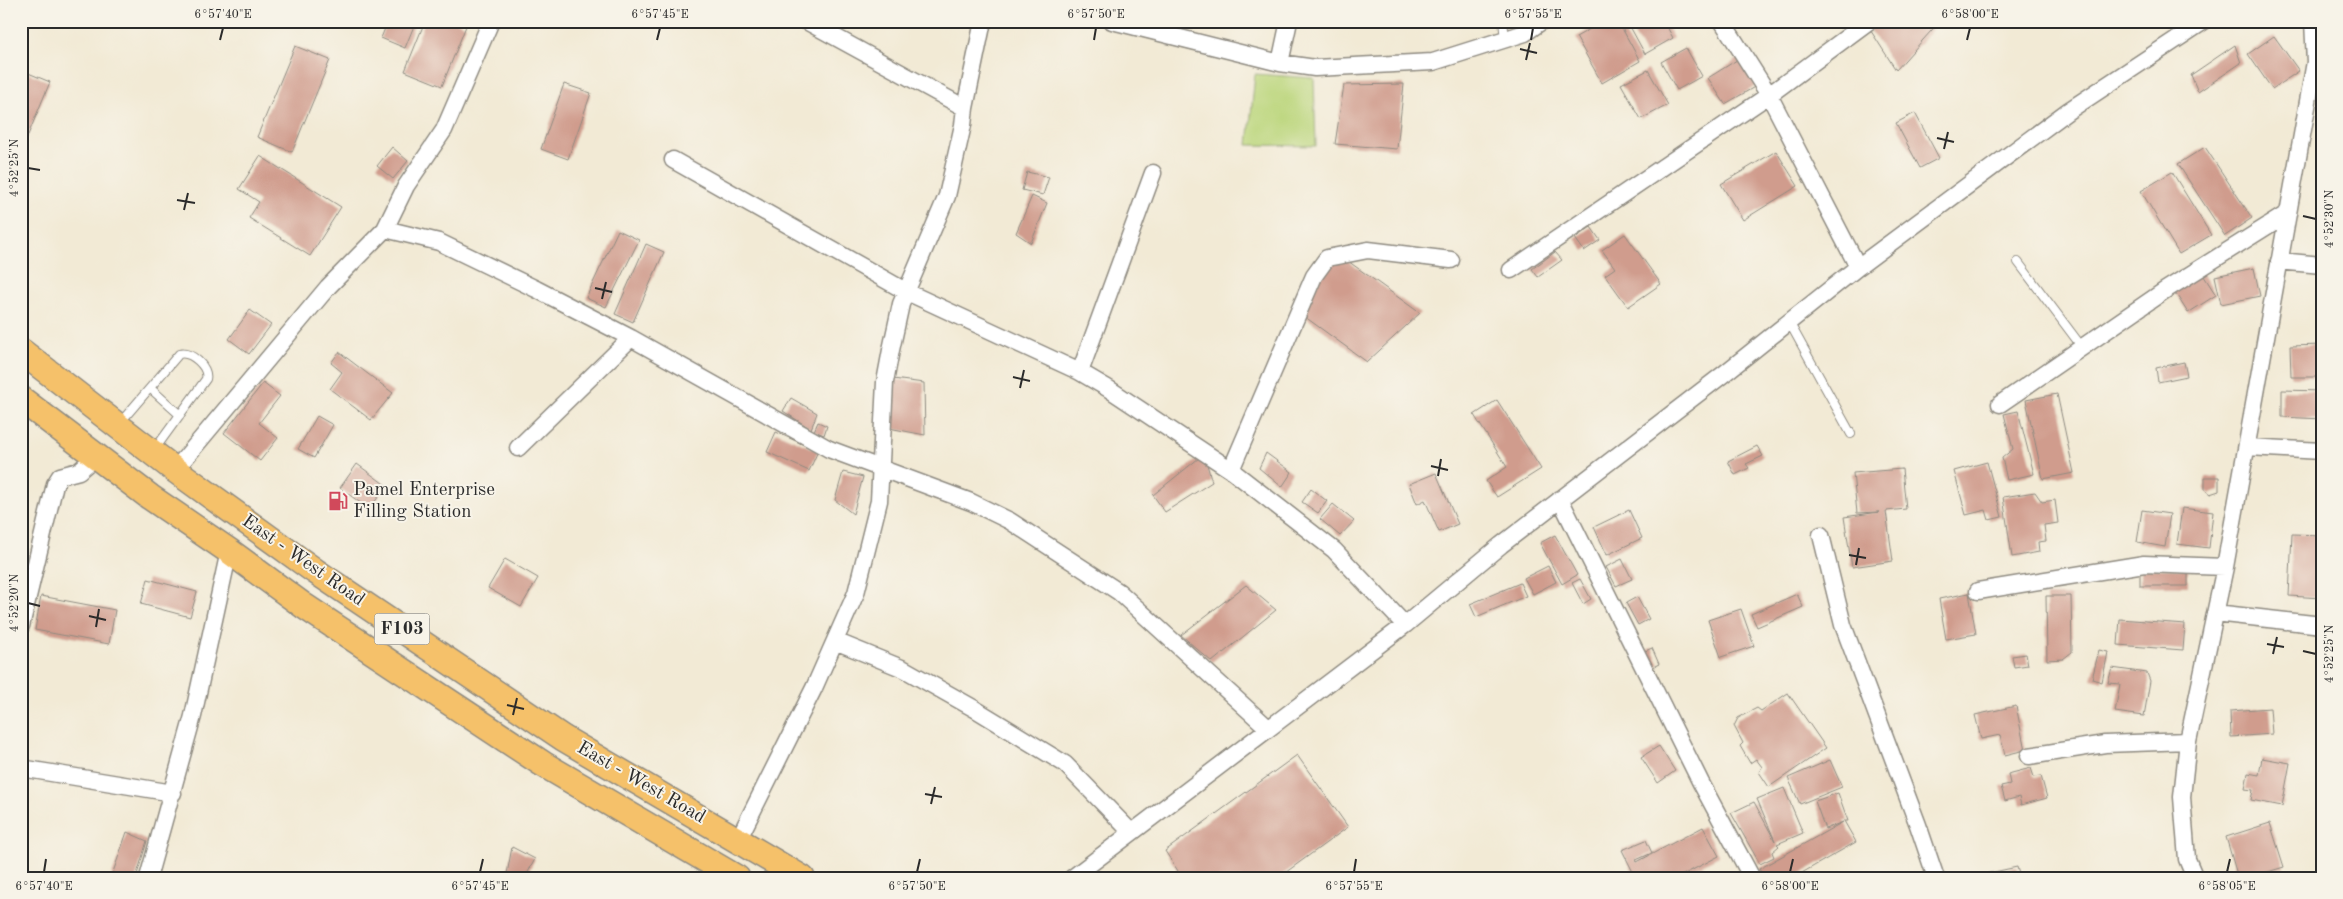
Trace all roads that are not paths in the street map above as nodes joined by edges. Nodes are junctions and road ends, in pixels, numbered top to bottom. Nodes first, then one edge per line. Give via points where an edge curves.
1 (491, 21) edge
2 (806, 21) edge
3 (983, 21) edge
4 (1112, 21) edge
5 (1289, 21) edge
6 (1503, 21) edge
7 (1542, 21) edge
8 (1722, 21) edge
9 (1868, 21) edge
10 (2204, 21) edge
11 (2313, 21) edge
12 (1505, 40) junction
13 (2319, 62) edge
14 (1280, 63) junction
15 (1768, 95) junction
16 (964, 108) junction
17 (673, 160) dead end
18 (1153, 173) dead end
19 (2288, 214) junction
20 (384, 229) junction
21 (1451, 260) dead end
22 (2279, 261) junction
23 (2018, 262) dead end
24 (2322, 265) edge
25 (1858, 267) junction
26 (1511, 270) dead end
27 (907, 292) junction
28 (1789, 322) junction
29 (631, 338) junction
30 (2082, 347) junction
31 (21, 351) edge
32 (1080, 372) junction
33 (150, 388) junction
34 (21, 399) edge
35 (2000, 404) dead end
36 (180, 415) junction
37 (117, 425) junction
38 (1851, 434) dead end
39 (2248, 446) junction
40 (518, 448) dead end
41 (2322, 451) edge
42 (152, 453) junction
43 (96, 456) junction
44 (175, 470) junction
45 (881, 470) junction
46 (1231, 470) junction
47 (1560, 499) junction
48 (1821, 535) dead end
49 (229, 551) junction
50 (2225, 568) junction
51 (1978, 591) dead end
52 (2215, 613) junction
53 (1405, 624) junction
54 (2322, 624) edge
55 (21, 626) edge
56 (835, 641) junction
57 (1268, 728) junction
58 (2188, 741) junction
59 (2029, 756) dead end
60 (21, 768) edge
61 (172, 793) junction
62 (1131, 832) junction
63 (738, 840) junction
64 (148, 878) edge
65 (737, 878) edge
66 (802, 878) edge
67 (1072, 878) edge
68 (1752, 878) edge
69 (1936, 878) edge
70 (2195, 878) edge

1 - 20 street via 444,130 406,186
2 - 16 street
3 - 16 street
4 - 14 street
5 - 14 street
6 - 12 lane
7 - 12 street via 1525,33
8 - 15 street
9 - 15 street
10 - 25 street via 2068,110
11 - 13 street
12 - 14 street via 1433,62 1314,68
13 - 19 street
15 - 25 street
15 - 26 street
16 - 27 street via 964,125 947,196
17 - 27 street
18 - 32 street
19 - 22 street
19 - 30 street via 2164,291
20 - 29 street via 439,242
20 - 44 street via 328,287
21 - 46 street via 1368,250 1327,258 1314,276
22 - 24 street
22 - 39 street
23 - 30 lane
25 - 28 street
27 - 32 street
27 - 45 street via 886,382
28 - 38 lane
28 - 47 street
29 - 40 street
29 - 45 street via 829,449
30 - 35 street
31 - 37 main road, East - West Road / F103
32 - 46 street
33 - 36 lane
33 - 36 lane via 179,354 190,355 205,368 206,379
33 - 37 lane
34 - 43 main road, East - West Road / F103
36 - 42 lane
37 - 42 main road, East - West Road / F103
39 - 41 street
39 - 50 street
42 - 44 main road, East - West Road / F103
43 - 49 main road, East - West Road / F103
43 - 55 street via 79,470 60,476 55,484
44 - 63 main road, East - West Road / F103 via 315,571 563,738
45 - 56 street via 880,501 856,593
45 - 57 street via 971,502 1010,521 1119,592
46 - 53 street via 1334,550
47 - 53 street
47 - 68 street via 1701,783
48 - 69 street via 1843,625
49 - 61 street via 193,716
49 - 65 main road, East - West Road / F103 via 304,606 543,764
50 - 51 street via 2144,564
50 - 52 street
52 - 54 street
52 - 58 street
53 - 57 street
56 - 62 street via 904,669 1065,764
56 - 63 street
57 - 62 street
58 - 59 street via 2105,744
58 - 70 street via 2182,797 2187,859
60 - 61 street
61 - 64 street
62 - 67 street
63 - 66 main road, East - West Road / F103

